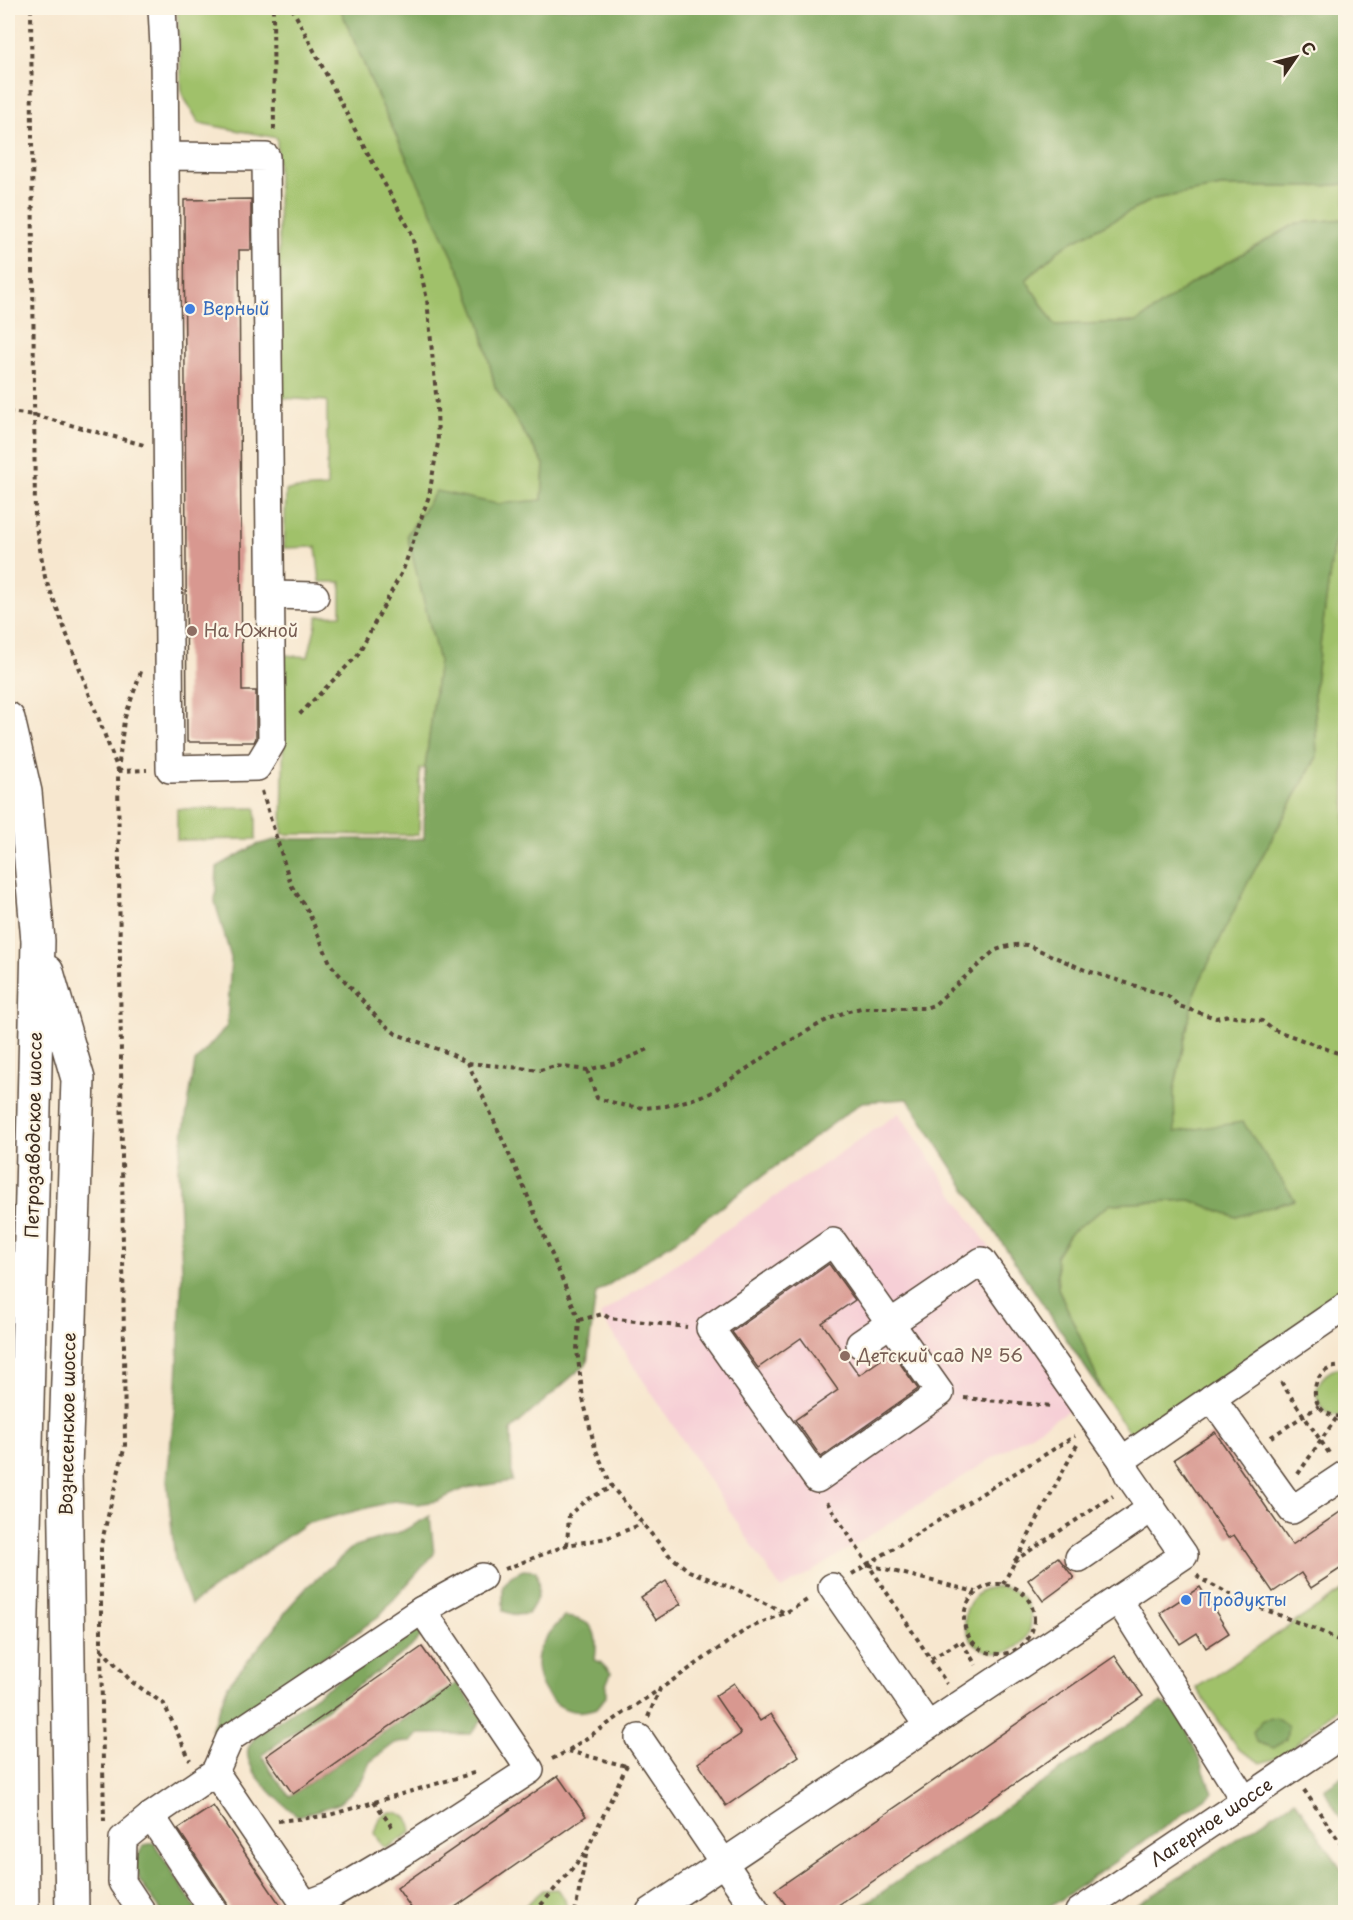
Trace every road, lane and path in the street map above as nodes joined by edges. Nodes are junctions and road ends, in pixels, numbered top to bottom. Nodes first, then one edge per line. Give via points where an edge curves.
1 (31, 8) edge
2 (162, 8) edge
3 (273, 8) edge
4 (292, 8) edge
5 (165, 156) junction
6 (266, 158) junction
7 (8, 412) edge
8 (34, 415) junction
9 (167, 451) junction
10 (271, 595) junction
11 (315, 596) dead end
12 (146, 658) dead end
13 (8, 719) edge
14 (272, 742) junction
15 (257, 767) junction
16 (118, 771) junction
17 (8, 830) edge
18 (32, 877) junction
19 (38, 941) junction
20 (649, 1049) dead end
21 (1346, 1056) edge
22 (468, 1063) junction
23 (587, 1070) junction
24 (1346, 1306) edge
25 (579, 1320) junction
26 (890, 1323) junction
27 (710, 1328) junction
28 (860, 1344) dead end
29 (1346, 1367) edge
30 (1281, 1382) dead end
31 (940, 1393) junction
32 (1212, 1398) junction
33 (1081, 1400) junction
34 (1319, 1406) junction
35 (1304, 1415) junction
36 (1346, 1416) edge
37 (1336, 1417) junction
38 (1091, 1426) junction
39 (1320, 1441) junction
40 (1251, 1450) junction
41 (1128, 1471) junction
42 (1345, 1475) edge
43 (817, 1479) junction
44 (612, 1487) junction
45 (1283, 1496) junction
46 (1152, 1508) junction
47 (642, 1524) junction
48 (567, 1545) junction
49 (1184, 1554) junction
50 (1079, 1558) dead end
51 (1014, 1561) junction
52 (868, 1565) junction
53 (482, 1577) joint
54 (1003, 1584) junction
55 (832, 1587) junction
56 (976, 1592) junction
57 (1118, 1599) junction
58 (422, 1610) junction
59 (785, 1613) junction
60 (967, 1634) junction
61 (961, 1641) junction
62 (1346, 1644) edge
63 (100, 1648) junction
64 (931, 1659) junction
65 (989, 1685) junction
66 (660, 1689) junction
67 (961, 1704) junction
68 (928, 1726) junction
69 (1346, 1732) edge
70 (639, 1738) junction
71 (568, 1751) junction
72 (627, 1766) junction
73 (484, 1770) dead end
74 (530, 1770) junction
75 (1290, 1770) junction
76 (208, 1777) junction
77 (374, 1801) junction
78 (1245, 1801) junction
79 (151, 1816) junction
80 (250, 1824) junction
81 (104, 1832) dead end
82 (408, 1849) junction
83 (587, 1850) junction
84 (1346, 1851) edge
85 (724, 1863) junction
86 (307, 1909) edge
87 (22, 1912) edge
88 (72, 1912) edge
89 (142, 1912) edge
90 (214, 1912) edge
91 (535, 1912) edge
92 (575, 1912) edge
93 (650, 1912) edge
94 (757, 1912) edge
95 (1079, 1912) edge

1 - 8 path
2 - 5 street
3 - 6 path via 274,132
4 - 14 path via 411,232 427,299 438,443 429,496 402,570 357,656
5 - 6 street
5 - 9 street
6 - 10 street
7 - 8 path
8 - 9 path
8 - 16 path via 35,521 45,577
9 - 15 street via 170,769
10 - 11 street
10 - 14 street
12 - 16 path via 124,720
13 - 18 main road, Петрозаводское шоссе via 25,792
14 - 15 street
15 - 22 path via 291,885 308,911 331,965 396,1034
16 - 63 path via 125,1445 101,1545
17 - 18 main road via 20,844
18 - 19 main road, Петрозаводское шоссе
19 - 87 main road, Петрозаводское шоссе via 20,1696
19 - 88 main road, Вознесенское шоссе via 78,1079 65,1469
20 - 23 path
21 - 23 path via 1272,1029 1262,1021 1229,1015 1216,1018 1179,1006 1168,996 1017,944 994,951 934,1005 845,1012 805,1032 710,1093 690,1100 644,1108 597,1098
22 - 23 path
22 - 25 path
24 - 32 street
25 - 27 path via 603,1314 609,1318
25 - 44 path via 583,1399 595,1448
26 - 27 street via 833,1242
26 - 28 street
26 - 31 street
26 - 33 street via 982,1261
27 - 43 street
29 - 34 path via 1329,1369 1318,1378 1314,1389
30 - 35 path
31 - 33 path via 1069,1407
31 - 43 street
32 - 40 street
32 - 41 street
33 - 38 street
34 - 35 path
34 - 37 path
35 - 39 path
35 - 40 path
36 - 37 path
37 - 39 path
38 - 41 street
38 - 51 path
38 - 52 path
39 - 42 path
39 - 45 path
40 - 45 street
41 - 46 street
41 - 51 path
42 - 45 street via 1292,1510
43 - 52 path via 820,1491
44 - 47 path
44 - 48 path via 586,1500 569,1515
46 - 49 street
46 - 50 street
47 - 48 path via 607,1538
47 - 59 path via 689,1571
48 - 53 path
49 - 57 street
49 - 62 path via 1199,1578
51 - 54 path
52 - 55 path
52 - 56 path
52 - 64 path
53 - 58 street
54 - 56 path
54 - 60 path via 1018,1590 1034,1615 1026,1642 1001,1654 975,1645
55 - 59 path
55 - 68 street
56 - 60 path via 967,1604
57 - 65 street
57 - 78 street
58 - 74 street
58 - 76 street via 230,1738
59 - 66 path via 747,1629
60 - 61 path
61 - 64 path
61 - 65 path
63 - 76 path via 132,1682 164,1704
63 - 81 path
64 - 67 path
65 - 67 street
66 - 70 path
66 - 71 path
67 - 68 street
68 - 85 street
69 - 75 street, Лагерное шоссе
70 - 72 path
70 - 85 street
71 - 72 path
71 - 74 path
72 - 83 path
73 - 77 path
74 - 82 street
75 - 78 street, Лагерное шоссе
75 - 84 path
76 - 79 street
76 - 80 street
77 - 80 path via 326,1816
77 - 82 path
78 - 95 street, Лагерное шоссе
79 - 89 street via 123,1839 122,1882
79 - 90 street
80 - 86 street
82 - 86 street
83 - 91 path
83 - 92 path
85 - 93 street
85 - 94 street

